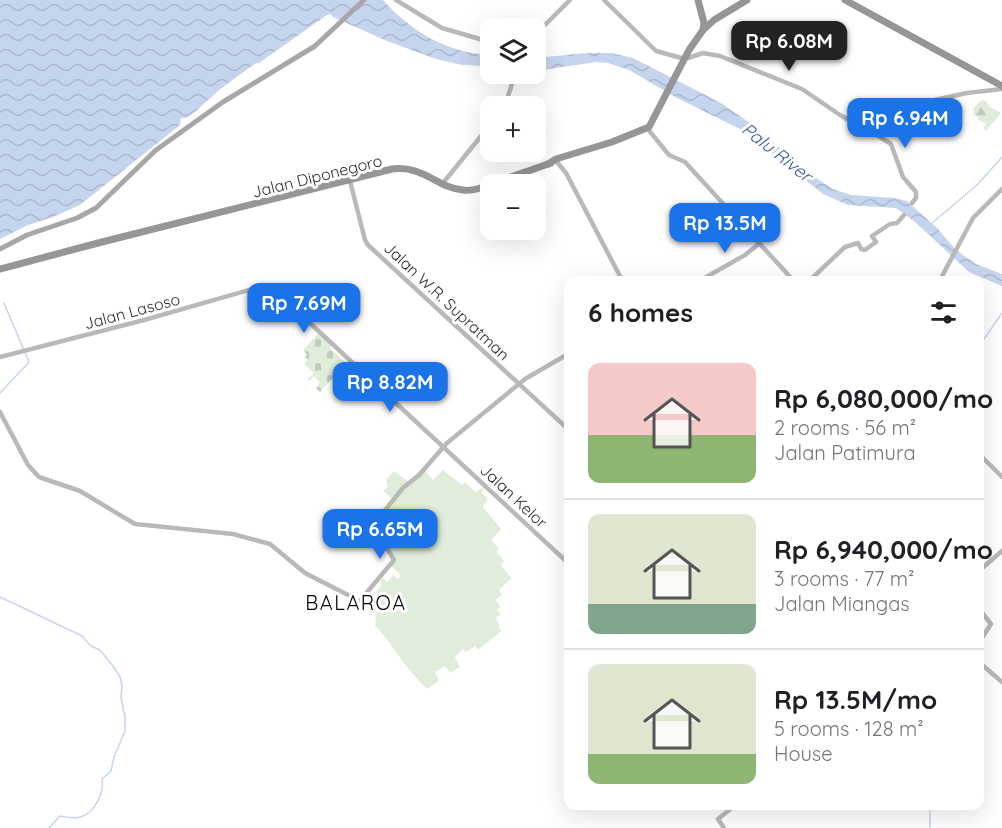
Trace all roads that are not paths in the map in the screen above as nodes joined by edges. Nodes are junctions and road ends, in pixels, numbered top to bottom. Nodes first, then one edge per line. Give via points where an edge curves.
1 (364, 0) edge
2 (396, 0) edge
3 (570, 0) edge
4 (604, 0) edge
5 (699, 0) edge
6 (747, 0) edge
7 (845, 0) edge
8 (714, 20) junction
9 (546, 24) edge
10 (704, 27) junction
11 (480, 39) edge
12 (685, 59) junction
13 (999, 87) edge
14 (857, 117) junction
15 (846, 119) junction
16 (855, 123) junction
17 (647, 128) junction
18 (480, 138) edge
19 (560, 160) junction
20 (520, 174) edge
21 (350, 181) junction
22 (442, 182) junction
23 (480, 187) edge
24 (1002, 189) edge
25 (912, 203) dead end
26 (255, 204) junction
27 (904, 215) dead end
28 (759, 243) junction
29 (0, 249) edge
30 (0, 270) edge
31 (620, 276) edge
32 (708, 276) edge
33 (789, 276) edge
34 (814, 276) edge
35 (942, 276) edge
36 (270, 286) joint
37 (564, 356) edge
38 (0, 357) edge
39 (519, 384) junction
40 (0, 412) edge
41 (564, 425) edge
42 (443, 447) junction
43 (984, 459) edge
44 (1002, 477) edge
45 (1002, 551) edge
46 (564, 559) edge
47 (984, 567) edge
48 (984, 615) edge
49 (984, 635) edge
50 (984, 666) edge
51 (1002, 682) edge
52 (729, 810) edge
53 (724, 828) edge

1 - 29 main road via 298,58 223,102 156,150 96,208
2 - 11 street via 442,28
3 - 9 street
4 - 12 street via 652,48
5 - 8 highway via 704,17
5 - 10 highway
6 - 8 highway
7 - 13 highway
8 - 10 highway
10 - 12 highway
12 - 15 street via 704,53 717,56 804,90
12 - 17 highway
13 - 14 street
14 - 15 street
14 - 16 street
15 - 16 street
16 - 25 street via 891,144 903,177 916,193
17 - 19 highway
17 - 28 street
18 - 22 street
19 - 20 highway
19 - 31 street
21 - 22 highway, Jalan Diponegoro via 403,170
21 - 26 highway, Jalan Diponegoro
21 - 39 street, Jalan W.R. Supratman via 366,243
22 - 23 highway via 465,191
22 - 26 highway, Jalan Diponegoro via 400,168
24 - 35 street via 975,216
26 - 30 highway, Jalan Diponegoro
27 - 34 street via 896,224 889,224 872,236 876,242 865,250 858,243 845,247
28 - 32 street
28 - 33 street
36 - 38 street, Jalan Lasoso
36 - 42 street, Jalan Kelor
37 - 39 street
39 - 41 street, Jalan W.R. Supratman
39 - 42 street
40 - 42 street via 36,475 80,491 132,523 233,534 270,544 305,573 358,603 393,560 374,523
42 - 46 street, Jalan Kelor
43 - 44 street
45 - 47 street
48 - 49 street via 991,624
50 - 51 street
52 - 53 street via 718,819

